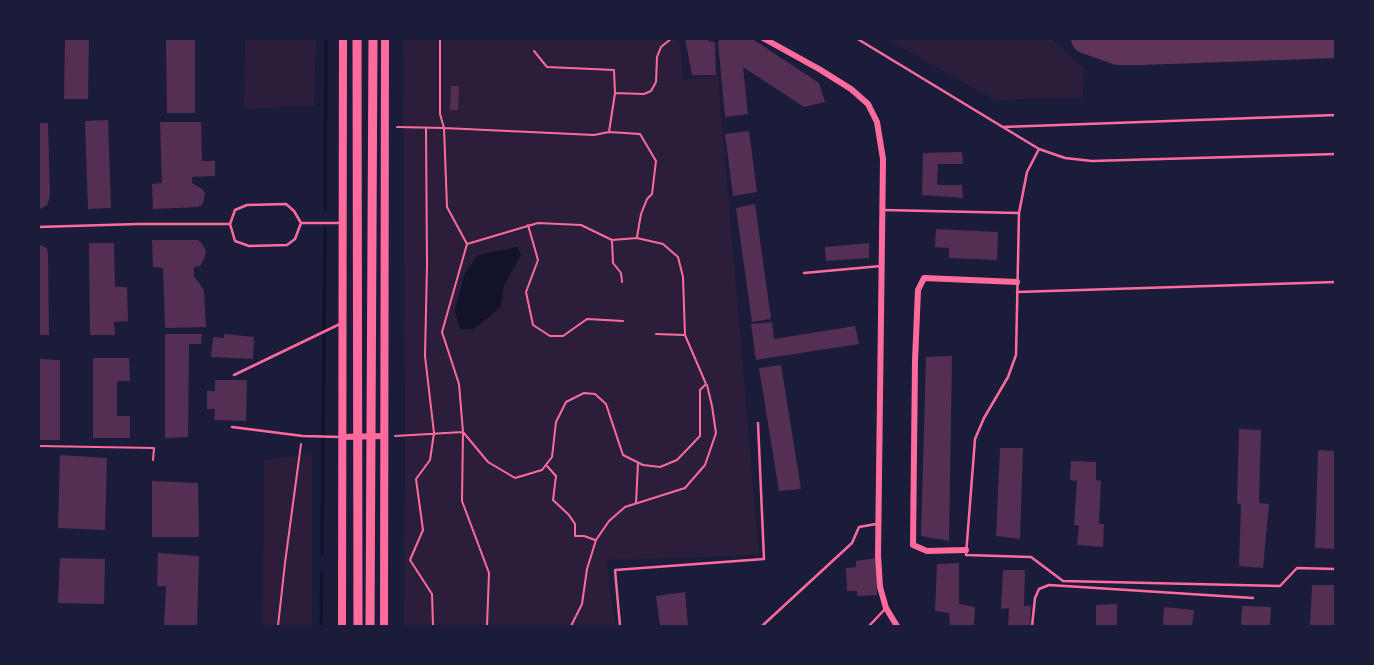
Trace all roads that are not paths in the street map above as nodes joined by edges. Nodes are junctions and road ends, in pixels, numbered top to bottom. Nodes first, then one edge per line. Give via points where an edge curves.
1 (343, 38) edge
2 (357, 38) edge
3 (373, 38) edge
4 (385, 38) edge
5 (762, 38) edge
6 (856, 38) edge
7 (1335, 116) edge
8 (1003, 127) junction
9 (1039, 149) junction
10 (1335, 154) edge
11 (883, 210) junction
12 (1019, 213) junction
13 (301, 223) junction
14 (342, 223) junction
15 (230, 224) junction
16 (38, 227) edge
17 (881, 266) junction
18 (804, 273) dead end
19 (1017, 282) junction
20 (1335, 282) edge
21 (1017, 292) junction
22 (342, 323) junction
23 (234, 374) dead end
24 (758, 423) dead end
25 (232, 426) dead end
26 (384, 436) junction
27 (342, 437) junction
28 (358, 437) junction
29 (371, 437) junction
30 (877, 523) junction
31 (966, 550) junction
32 (1335, 569) edge
33 (1253, 598) dead end
34 (886, 608) junction
35 (342, 626) edge
36 (358, 626) edge
37 (370, 626) edge
38 (384, 626) edge
39 (620, 626) edge
40 (762, 626) edge
41 (869, 626) edge
42 (897, 626) edge
43 (1032, 626) edge

1 - 14 street
2 - 28 main road
3 - 29 main road
4 - 26 street
5 - 11 street via 819,69 868,104 881,139
6 - 8 lane
7 - 8 lane
8 - 9 lane
9 - 10 lane via 1092,161
9 - 12 lane via 1027,172
11 - 12 lane
11 - 17 street
12 - 19 lane
13 - 14 lane
13 - 15 lane via 286,204 247,205 235,210
13 - 15 lane via 295,239 287,245 248,246 235,241
14 - 22 street
15 - 16 lane
17 - 18 lane
17 - 30 street
19 - 21 lane
19 - 31 street via 924,278 918,290 913,545 926,551
20 - 21 lane
21 - 31 lane via 1016,355 975,439
22 - 23 lane
22 - 27 street
24 - 39 lane via 764,559 615,570
25 - 27 lane
26 - 29 street
26 - 38 street
27 - 28 street
27 - 35 street
28 - 29 street
28 - 36 main road
29 - 37 main road
30 - 34 street via 880,587
30 - 40 lane via 859,527 852,544
31 - 32 lane via 966,555 1031,557 1063,581 1280,586 1297,568
33 - 43 lane via 1049,585 1039,589 1035,598
34 - 41 lane
34 - 42 street

